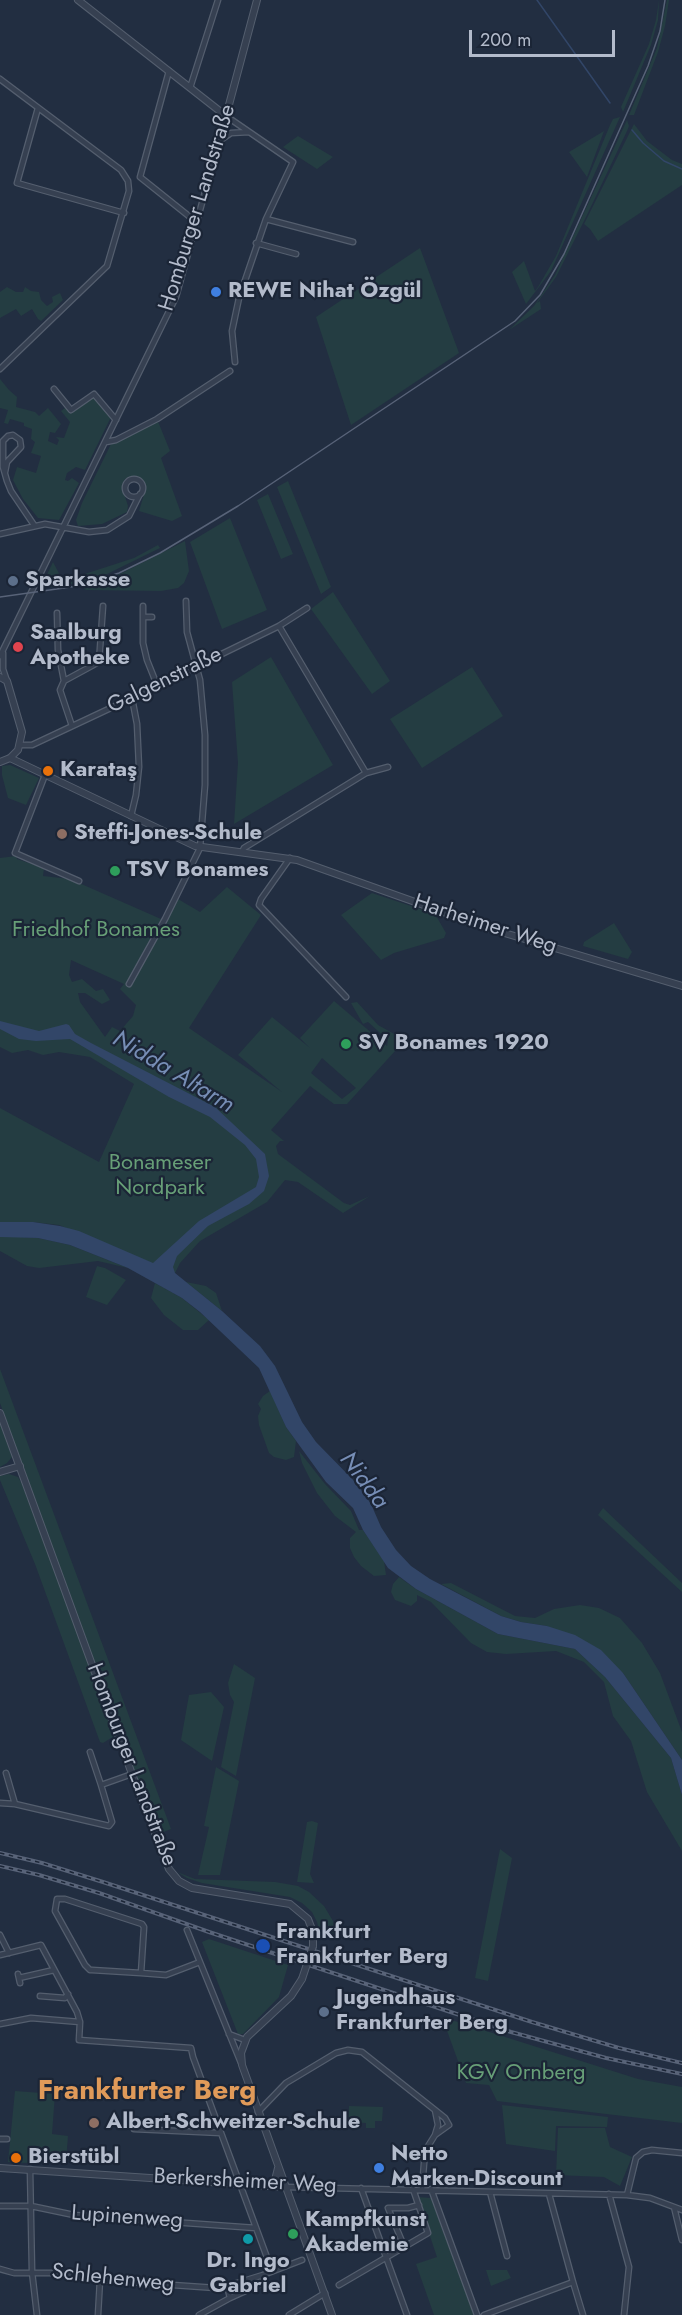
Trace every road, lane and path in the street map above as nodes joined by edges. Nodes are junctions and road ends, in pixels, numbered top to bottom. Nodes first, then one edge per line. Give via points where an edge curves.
1 (78, 0) edge
2 (91, 0) edge
3 (218, 0) edge
4 (257, 0) edge
5 (85, 6) junction
6 (169, 71) junction
7 (0, 79) edge
8 (190, 88) junction
9 (38, 108) junction
10 (226, 116) junction
11 (251, 132) junction
12 (219, 141) junction
13 (124, 213) junction
14 (266, 219) junction
15 (197, 220) junction
16 (352, 242) dead end
17 (256, 243) junction
18 (296, 254) dead end
19 (235, 362) dead end
20 (0, 369) edge
21 (230, 371) dead end
22 (54, 389) dead end
23 (116, 420) junction
24 (106, 442) junction
25 (2, 448) junction
26 (15, 454) junction
27 (5, 472) junction
28 (127, 494) junction
29 (140, 494) junction
30 (132, 513) junction
31 (34, 525) junction
32 (64, 527) junction
33 (0, 534) edge
34 (186, 601) dead end
35 (103, 606) dead end
36 (144, 606) dead end
37 (307, 608) dead end
38 (57, 613) dead end
39 (102, 613) junction
40 (110, 614) dead end
41 (185, 614) junction
42 (194, 614) dead end
43 (143, 617) junction
44 (152, 617) dead end
45 (279, 626) junction
46 (49, 628) dead end
47 (57, 629) junction
48 (3, 650) junction
49 (0, 656) edge
50 (196, 667) junction
51 (0, 677) edge
52 (7, 681) junction
53 (64, 681) junction
54 (157, 686) junction
55 (132, 698) junction
56 (72, 726) junction
57 (20, 745) junction
58 (10, 758) junction
59 (0, 762) edge
60 (388, 767) dead end
61 (366, 773) junction
62 (45, 775) junction
63 (130, 816) junction
64 (200, 848) junction
65 (242, 852) junction
66 (290, 858) junction
67 (79, 881) dead end
68 (129, 984) dead end
69 (682, 986) edge
70 (346, 997) dead end
71 (0, 1413) edge
72 (20, 1466) junction
73 (0, 1472) edge
74 (90, 1752) dead end
75 (6, 1773) dead end
76 (132, 1774) junction
77 (101, 1785) junction
78 (0, 1803) edge
79 (15, 1804) junction
80 (188, 1930) dead end
81 (0, 1935) edge
82 (9, 1953) junction
83 (0, 1955) edge
84 (200, 1962) junction
85 (54, 1970) junction
86 (141, 1973) junction
87 (19, 1978) dead end
88 (68, 1994) junction
89 (40, 1996) dead end
90 (80, 2022) junction
91 (0, 2024) edge
92 (229, 2034) junction
93 (245, 2040) junction
94 (242, 2065) junction
95 (435, 2110) junction
96 (258, 2112) junction
97 (134, 2129) dead end
98 (221, 2133) junction
99 (435, 2136) junction
100 (0, 2139) edge
101 (7, 2139) dead end
102 (682, 2153) edge
103 (0, 2168) edge
104 (278, 2168) junction
105 (30, 2169) junction
106 (239, 2184) junction
107 (266, 2187) junction
108 (285, 2187) junction
109 (361, 2188) junction
110 (413, 2189) junction
111 (422, 2189) junction
112 (431, 2189) junction
113 (490, 2192) junction
114 (549, 2194) junction
115 (609, 2194) junction
116 (627, 2195) junction
117 (419, 2205) junction
118 (0, 2206) edge
119 (31, 2206) junction
120 (674, 2207) junction
121 (682, 2210) edge
122 (256, 2228) junction
123 (682, 2240) edge
124 (404, 2246) junction
125 (507, 2256) dead end
126 (386, 2257) junction
127 (302, 2260) dead end
128 (0, 2269) edge
129 (272, 2271) junction
130 (32, 2272) junction
131 (262, 2275) junction
132 (100, 2280) junction
133 (573, 2282) junction
134 (339, 2284) dead end
135 (227, 2286) junction
136 (325, 2294) junction
137 (230, 2298) junction
138 (37, 2315) edge
139 (98, 2315) edge
140 (199, 2315) edge
141 (289, 2315) edge
142 (332, 2315) edge
143 (407, 2315) edge
144 (477, 2315) edge
145 (484, 2315) edge
146 (583, 2315) edge
147 (624, 2315) edge

1 - 5 street
2 - 5 street
3 - 8 street
4 - 10 street, Homburger Landstraße
5 - 6 street
6 - 8 street
6 - 15 street via 140,177
7 - 9 street
8 - 10 street
9 - 13 street via 125,176 129,191
9 - 13 street via 17,183
10 - 11 street
10 - 12 street, Homburger Landstraße
11 - 12 street via 231,133
11 - 14 street via 293,162
12 - 15 street, Homburger Landstraße
13 - 20 street via 107,266
14 - 16 street
14 - 17 street
15 - 23 street, Homburger Landstraße via 176,297
17 - 18 street
17 - 19 street via 233,322
21 - 24 street via 157,419
22 - 23 street via 69,410 94,394
23 - 24 street, Homburger Landstraße
24 - 32 street, Homburger Landstraße
25 - 26 street
25 - 26 street via 5,438 16,436 21,444
25 - 27 street
26 - 27 street via 7,462
27 - 31 street via 11,491
28 - 29 street
28 - 29 street via 126,484 134,480 141,485
28 - 30 street
29 - 30 street
30 - 32 street via 101,532
31 - 32 street
31 - 33 street
32 - 48 street, Homburger Landstraße
34 - 41 street
35 - 39 street
36 - 43 street
37 - 45 street, Galgenstraße
38 - 47 street
39 - 40 street
39 - 53 street via 99,662
41 - 42 street
41 - 50 street
43 - 44 street
43 - 54 street via 145,652
45 - 50 street, Galgenstraße
45 - 61 street
46 - 47 street
47 - 53 street
48 - 49 street, Homburger Landstraße
48 - 52 street
50 - 54 street, Galgenstraße
50 - 64 street via 206,759
51 - 52 street
52 - 57 street via 21,727
53 - 56 street via 60,690
54 - 55 street, Galgenstraße
55 - 56 street, Galgenstraße
55 - 63 street via 139,767
56 - 57 street, Galgenstraße via 32,745
57 - 58 street
58 - 59 street
58 - 62 street, Harheimer Weg
60 - 61 street
61 - 65 street
62 - 63 street, Harheimer Weg
62 - 67 street via 15,853
63 - 64 street, Harheimer Weg
64 - 65 street, Harheimer Weg
64 - 68 street
65 - 66 street, Harheimer Weg
66 - 69 street, Harheimer Weg via 491,929
66 - 70 street via 259,905
71 - 72 street, Homburger Landstraße
72 - 73 street
72 - 76 street, Homburger Landstraße
74 - 77 street
75 - 79 street
76 - 77 street
76 - 93 street, Homburger Landstraße, bridge via 165,1860 179,1881 203,1890 290,1904 308,1919 313,1946 302,1979 291,1996
77 - 79 street via 112,1822 109,1826
78 - 79 street
80 - 84 street
81 - 82 street
82 - 83 street
82 - 85 street via 41,1945
84 - 86 street via 166,1975
84 - 92 street
85 - 87 street
85 - 88 street
86 - 86 street via 86,1967 55,1911 57,1899 142,1924
88 - 89 street via 65,1998
88 - 90 street
90 - 91 street via 31,2018
90 - 98 street via 79,2040 191,2048
92 - 93 street
92 - 94 street
93 - 94 street
94 - 96 street
95 - 96 street via 362,2052 348,2050 286,2083
95 - 99 street
95 - 99 street via 449,2125
96 - 104 street
97 - 98 street
98 - 106 street
99 - 111 street via 425,2151
100 - 101 street
102 - 116 street via 652,2150 636,2158
103 - 105 street, Berkersheimer Weg
104 - 107 street via 275,2180
104 - 108 street
105 - 106 street, Berkersheimer Weg
105 - 119 street
106 - 107 street, Berkersheimer Weg
106 - 122 street
107 - 108 street, Berkersheimer Weg
108 - 109 street, Berkersheimer Weg
108 - 136 street
109 - 110 street, Berkersheimer Weg
109 - 126 street
110 - 111 street, Berkersheimer Weg
110 - 117 street
111 - 112 street, Berkersheimer Weg
112 - 113 street, Berkersheimer Weg
112 - 144 street
113 - 114 street, Berkersheimer Weg
113 - 125 street
114 - 115 street, Berkersheimer Weg
114 - 133 street
115 - 116 street, Berkersheimer Weg
115 - 147 street via 629,2267
116 - 120 street, Berkersheimer Weg
117 - 124 street via 428,2234
117 - 124 street via 388,2208
118 - 119 street, Lupinenweg
119 - 122 street, Lupinenweg via 74,2215
119 - 130 street
120 - 121 street, Berkersheimer Weg
120 - 123 street
122 - 129 street
124 - 126 street
126 - 134 street
126 - 143 street
127 - 129 street, Schlehenweg
128 - 130 street, Schlehenweg
129 - 131 street, Schlehenweg
130 - 132 street, Schlehenweg via 60,2272
130 - 138 street
131 - 135 street, Schlehenweg
131 - 137 street via 263,2283
132 - 135 street, Schlehenweg
132 - 139 street
133 - 145 street
133 - 146 street
135 - 137 street
136 - 141 street
136 - 142 street
137 - 140 street

